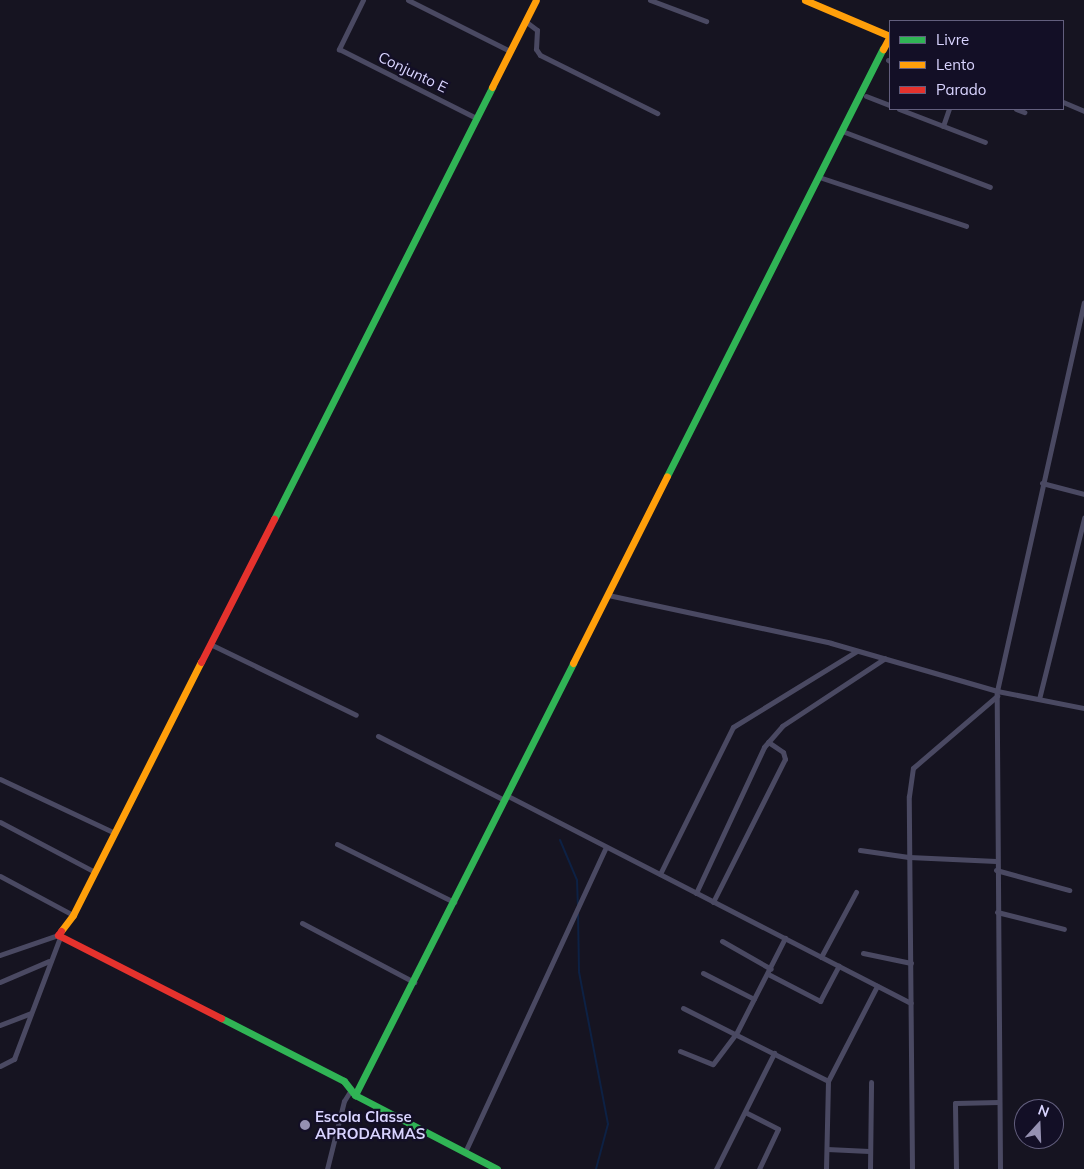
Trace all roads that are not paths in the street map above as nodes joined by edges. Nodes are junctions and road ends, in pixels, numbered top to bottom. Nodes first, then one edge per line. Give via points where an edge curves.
1 (362, 0) edge
2 (408, 0) edge
3 (536, 0) edge
4 (650, 0) edge
5 (806, 0) edge
6 (525, 21) junction
7 (706, 21) dead end
8 (889, 36) edge
9 (889, 38) edge
10 (510, 51) junction
11 (866, 96) dead end
12 (1064, 102) edge
13 (889, 105) edge
14 (902, 110) edge
15 (949, 110) edge
16 (1019, 110) edge
17 (1084, 111) edge
18 (1024, 112) dead end
19 (656, 113) dead end
20 (476, 118) junction
21 (943, 126) junction
22 (842, 131) junction
23 (985, 142) dead end
24 (819, 177) junction
25 (990, 186) dead end
26 (966, 226) dead end
27 (1084, 303) edge
28 (1042, 483) junction
29 (1084, 494) edge
30 (1084, 520) edge
31 (608, 595) junction
32 (210, 644) junction
33 (857, 651) junction
34 (885, 658) junction
35 (997, 694) junction
36 (1039, 699) junction
37 (1084, 708) edge
38 (356, 715) dead end
39 (378, 736) dead end
40 (768, 742) junction
41 (0, 779) edge
42 (505, 798) junction
43 (0, 822) edge
44 (115, 833) junction
45 (337, 844) dead end
46 (606, 847) junction
47 (860, 850) dead end
48 (909, 857) junction
49 (996, 861) junction
50 (996, 870) junction
51 (95, 872) junction
52 (660, 874) junction
53 (0, 876) edge
54 (1069, 890) dead end
55 (856, 892) dead end
56 (696, 893) junction
57 (454, 902) junction
58 (713, 902) junction
59 (997, 912) junction
60 (74, 915) junction
61 (302, 923) dead end
62 (1064, 929) dead end
63 (59, 936) junction
64 (785, 938) junction
65 (722, 941) dead end
66 (863, 953) dead end
67 (0, 955) edge
68 (821, 957) junction
69 (49, 962) junction
70 (911, 963) junction
71 (839, 966) junction
72 (769, 971) junction
73 (703, 973) dead end
74 (0, 982) edge
75 (415, 982) junction
76 (877, 986) junction
77 (754, 999) junction
78 (911, 1003) junction
79 (683, 1008) dead end
80 (31, 1013) junction
81 (0, 1025) edge
82 (736, 1034) junction
83 (680, 1051) dead end
84 (774, 1053) junction
85 (0, 1066) edge
86 (828, 1081) junction
87 (871, 1082) dead end
88 (353, 1093) junction
89 (999, 1102) junction
90 (744, 1112) junction
91 (827, 1149) junction
92 (869, 1151) junction
93 (465, 1152) junction
94 (327, 1169) edge
95 (497, 1169) edge
96 (716, 1169) edge
97 (759, 1169) edge
98 (826, 1169) edge
99 (870, 1169) edge
100 (912, 1169) edge
101 (956, 1169) edge
102 (1000, 1169) edge

1 - 20 street, Conjunto E via 339,49
2 - 10 street
3 - 6 street
4 - 7 street
5 - 8 street
6 - 10 street
6 - 19 street via 537,30 536,49 540,55
9 - 22 street
10 - 20 street
11 - 13 street
12 - 17 street
14 - 21 street
15 - 21 street
16 - 18 street
20 - 32 street
21 - 23 street
22 - 24 street
22 - 25 street
24 - 26 street
24 - 31 street
27 - 28 street
28 - 29 street
28 - 35 street
30 - 36 street
31 - 33 street
31 - 42 street
32 - 38 street
32 - 44 street
33 - 34 street
33 - 52 street via 733,727
34 - 35 street
34 - 40 street via 782,726
35 - 36 street
35 - 48 street via 912,768
35 - 49 street
36 - 37 street
39 - 42 street
40 - 56 street
40 - 58 street via 783,752 785,759
41 - 44 street
42 - 46 street
42 - 57 street
43 - 51 street
44 - 51 street
45 - 57 street
46 - 52 street
46 - 93 street
47 - 48 street
48 - 49 street
48 - 70 street
49 - 50 street
50 - 54 street
50 - 59 street
51 - 60 street
52 - 56 street
53 - 60 street
55 - 68 street
56 - 58 street
57 - 75 street
58 - 64 street
59 - 62 street
59 - 89 street
60 - 63 street
61 - 75 street
63 - 67 street
63 - 69 street
63 - 88 street via 344,1081
64 - 68 street
64 - 72 street
65 - 72 street
66 - 70 street
68 - 71 street
69 - 74 street
69 - 80 street
70 - 78 street
71 - 72 street via 820,1001
71 - 76 street
72 - 77 street
73 - 77 street
75 - 88 street
76 - 78 street
76 - 86 street
77 - 82 street
78 - 100 street
79 - 82 street
80 - 81 street
80 - 85 street via 14,1059
82 - 83 street via 713,1064
82 - 84 street
84 - 86 street
84 - 90 street
86 - 91 street
87 - 92 street
88 - 93 street
88 - 94 street via 344,1101
89 - 101 street via 955,1103
89 - 102 street
90 - 96 street
90 - 97 street via 778,1129
91 - 92 street
91 - 98 street
92 - 99 street
93 - 95 street

